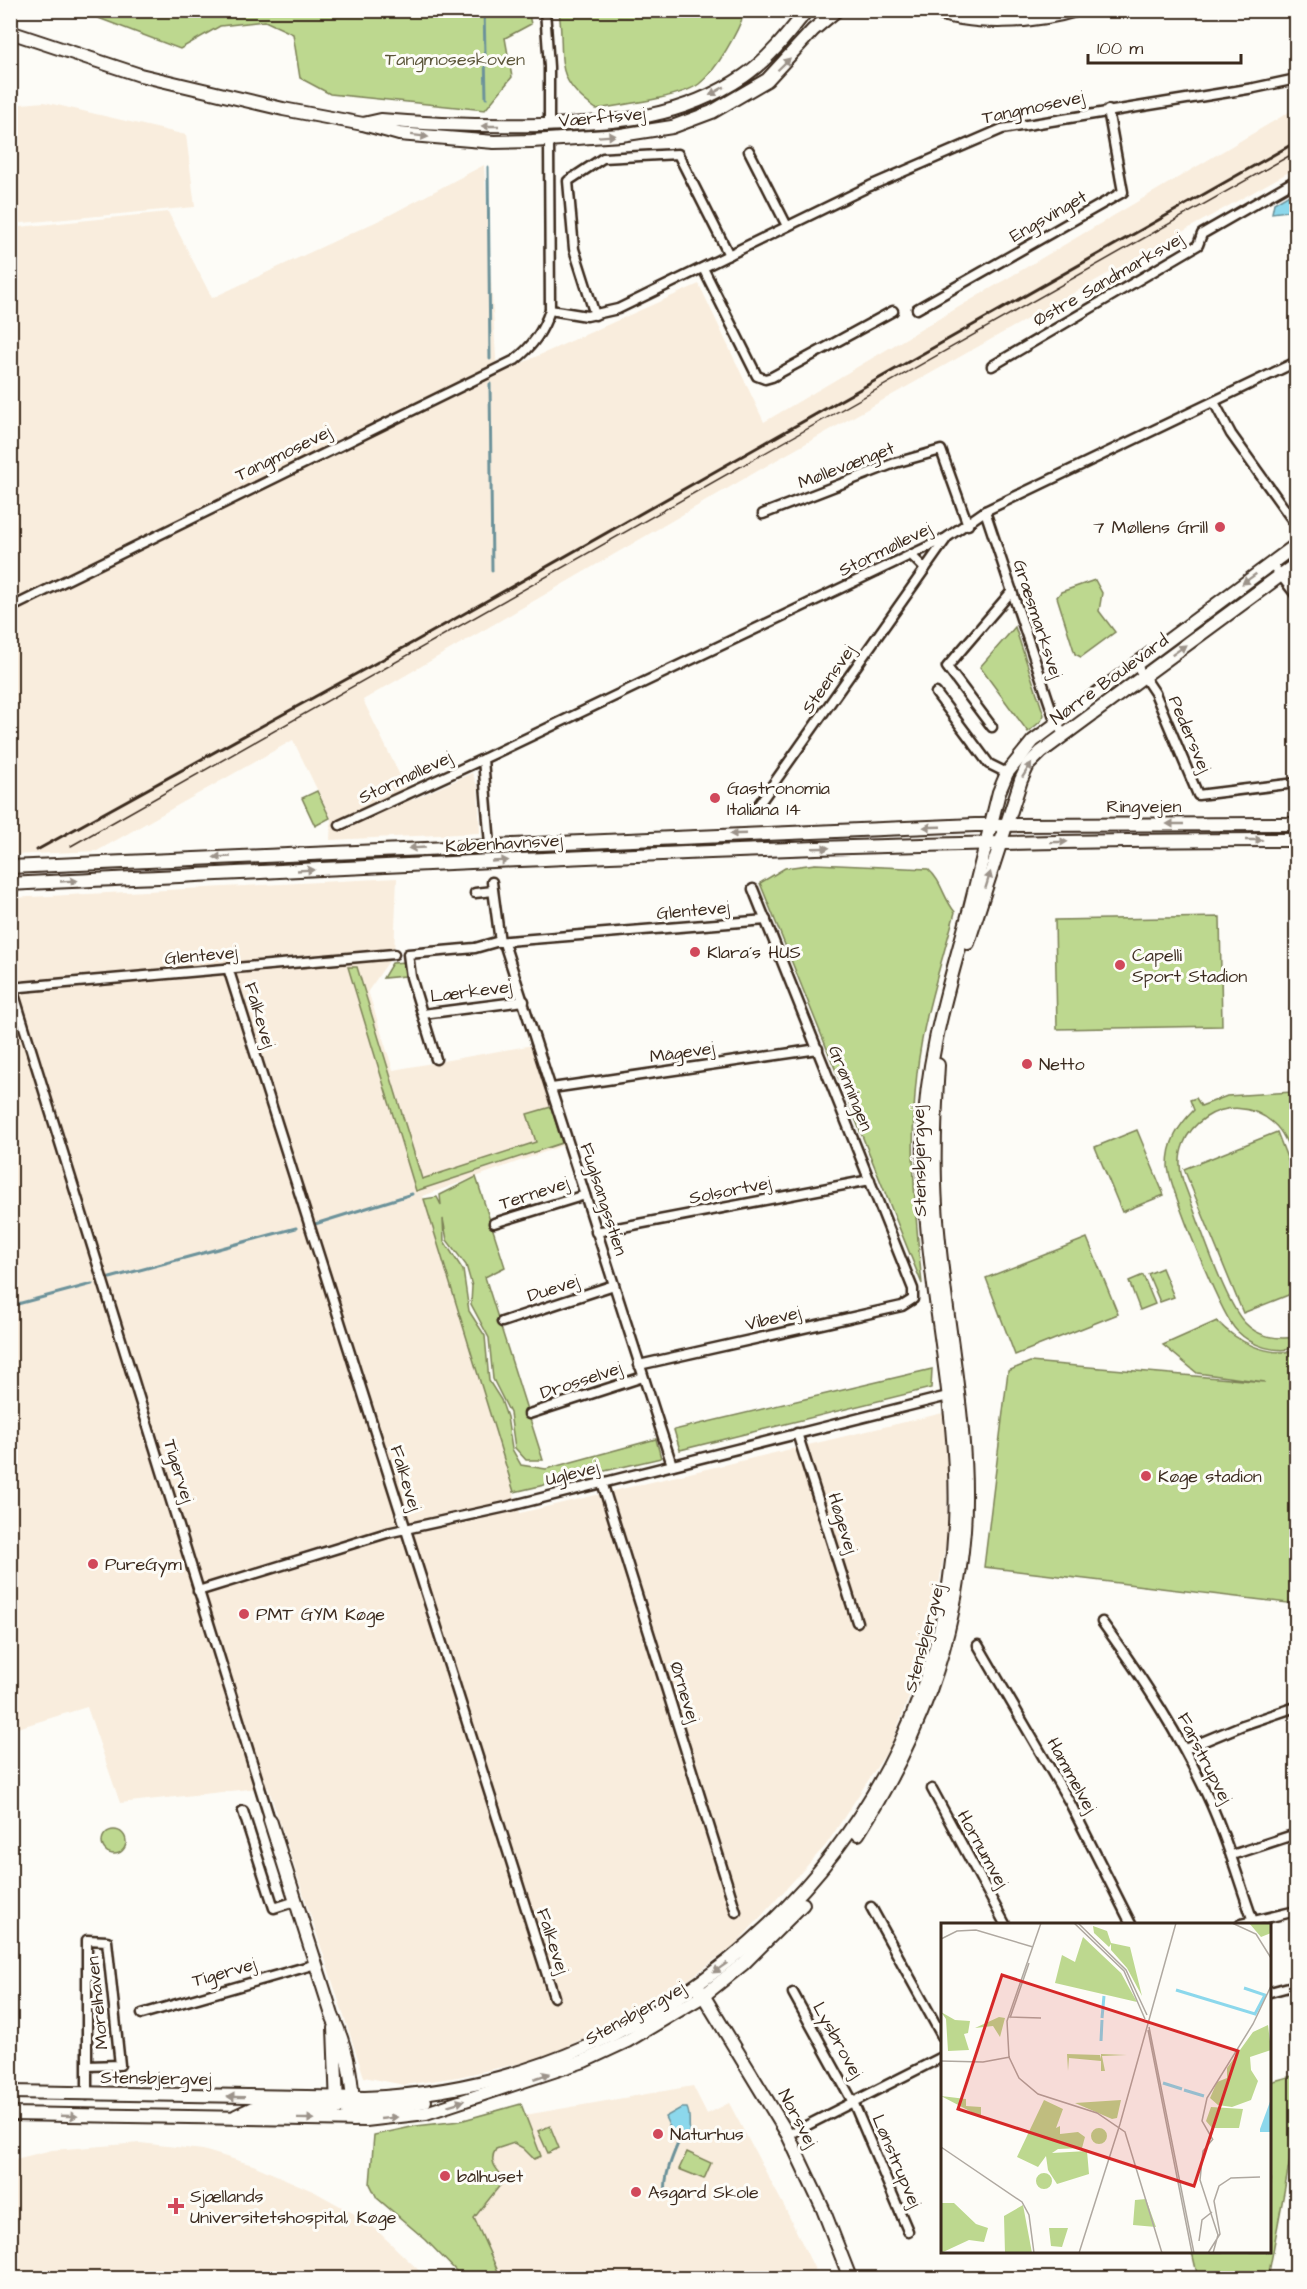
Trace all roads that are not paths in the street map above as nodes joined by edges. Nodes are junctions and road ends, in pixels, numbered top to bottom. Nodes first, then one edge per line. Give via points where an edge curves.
1 (545, 10) edge
2 (807, 10) edge
3 (824, 10) edge
4 (837, 10) edge
5 (931, 10) edge
6 (968, 10) edge
7 (1076, 10) edge
8 (1006, 19) junction
9 (813, 30) junction
10 (10, 32) edge
11 (1296, 79) edge
12 (1108, 110) junction
13 (363, 124) junction
14 (549, 124) junction
15 (549, 140) junction
16 (749, 151) dead end
17 (1296, 180) edge
18 (787, 226) junction
19 (729, 255) junction
20 (703, 268) junction
21 (917, 309) dead end
22 (550, 310) junction
23 (893, 312) dead end
24 (595, 315) junction
25 (1296, 362) edge
26 (992, 366) dead end
27 (1214, 402) junction
28 (985, 511) junction
29 (764, 514) dead end
30 (968, 525) junction
31 (1296, 525) edge
32 (946, 538) junction
33 (1296, 545) edge
34 (911, 555) junction
35 (1271, 563) junction
36 (1296, 564) edge
37 (925, 569) junction
38 (1281, 575) junction
39 (1012, 591) junction
40 (1296, 595) edge
41 (10, 608) edge
42 (1135, 663) junction
43 (1144, 676) junction
44 (936, 693) dead end
45 (1056, 723) junction
46 (992, 727) dead end
47 (1064, 735) junction
48 (483, 759) junction
49 (1007, 773) junction
50 (1296, 783) edge
51 (758, 807) dead end
52 (1296, 824) edge
53 (340, 825) dead end
54 (991, 825) junction
55 (1006, 825) junction
56 (1296, 840) edge
57 (986, 844) junction
58 (1000, 844) junction
59 (490, 845) junction
60 (10, 867) edge
61 (10, 884) edge
62 (753, 889) dead end
63 (475, 893) dead end
64 (766, 920) junction
65 (502, 942) junction
66 (394, 954) dead end
67 (408, 954) joint
68 (228, 969) junction
69 (11, 988) edge
70 (524, 1001) junction
71 (423, 1014) junction
72 (818, 1049) junction
73 (436, 1059) dead end
74 (552, 1088) junction
75 (870, 1180) junction
76 (585, 1195) junction
77 (494, 1223) dead end
78 (596, 1232) junction
79 (614, 1286) junction
80 (913, 1299) joint
81 (502, 1322) dead end
82 (639, 1365) junction
83 (643, 1377) junction
84 (952, 1396) junction
85 (529, 1414) dead end
86 (797, 1433) junction
87 (672, 1465) junction
88 (602, 1482) junction
89 (404, 1530) junction
90 (198, 1592) junction
91 (857, 1622) dead end
92 (1102, 1622) dead end
93 (978, 1645) dead end
94 (1296, 1707) edge
95 (1185, 1749) junction
96 (932, 1789) dead end
97 (243, 1810) dead end
98 (270, 1820) joint
99 (1296, 1834) edge
100 (1232, 1855) junction
101 (296, 1901) junction
102 (871, 1907) dead end
103 (1296, 1911) edge
104 (736, 1912) dead end
105 (1253, 1921) junction
106 (1004, 1923) edge
107 (1130, 1923) edge
108 (1245, 1923) edge
109 (316, 1964) junction
110 (696, 1984) junction
111 (1296, 1985) edge
112 (1271, 1991) edge
113 (793, 1993) dead end
114 (703, 1996) junction
115 (554, 1997) dead end
116 (142, 2014) dead end
117 (333, 2015) junction
118 (941, 2034) edge
119 (941, 2058) edge
120 (87, 2066) junction
121 (10, 2092) edge
122 (87, 2095) junction
123 (854, 2104) junction
124 (337, 2109) junction
125 (353, 2109) junction
126 (10, 2114) edge
127 (788, 2136) junction
128 (908, 2231) dead end
129 (850, 2278) edge

1 - 14 street
2 -> 14 street, Værftsvej via 778,45 745,75 706,97 671,111 619,122
3 - 9 street, Værftsvej
4 - 9 street, Værftsvej
5 - 8 street via 973,21
6 - 8 street
7 - 8 street via 1036,19
15 -> 9 street, Værftsvej via 672,127 712,112 767,80
10 - 13 street, Værftsvej via 140,75
11 - 12 street, Tangmosevej
12 - 18 street, Tangmosevej via 999,130
12 - 21 street, Engsvinget via 1123,192
14 -> 13 street, Værftsvej via 438,125 381,120
13 -> 15 street, Værftsvej via 439,139
14 - 15 street, Tangmosevej
15 - 22 street, Tangmosevej
16 - 18 street
17 - 26 street, Østre Sandmarksvej via 1202,234 1198,245
18 - 19 street, Tangmosevej
19 - 20 street, Tangmosevej
19 - 24 street via 678,154 603,158 568,181 574,249
20 - 23 street via 760,378 772,377
20 - 24 street, Tangmosevej via 618,309
22 - 24 street, Tangmosevej
22 - 41 street, Tangmosevej via 544,328 515,360
25 - 27 street, Stormøllevej
27 - 28 street, Stormøllevej
27 - 31 street via 1231,434
28 - 30 street, Stormøllevej
28 - 39 street, Græsmarksvej
29 - 30 street, Møllevænget via 895,463 941,450
30 - 32 street, Stormøllevej
32 - 34 street, Stormøllevej
32 - 37 street, Steensvej
33 - 35 street, Nørre Boulevard
34 - 37 street
34 - 48 street, Stormøllevej
35 - 38 street
35 -> 42 street, Nørre Boulevard
36 - 38 street, Nørre Boulevard
37 - 51 street, Steensvej
38 - 40 street
43 -> 38 street, Nørre Boulevard
39 - 45 street, Græsmarksvej
39 - 46 street via 947,667
42 - 43 street, Pedersvej
42 - 45 street, Nørre Boulevard
43 - 47 street, Nørre Boulevard
43 - 50 street, Pedersvej via 1198,795
44 - 49 street via 989,764
45 - 47 street, Græsmarksvej
45 - 49 street, Nørre Boulevard via 1021,753
55 -> 47 street, Nørre Boulevard via 1028,765
48 - 53 street, Stormøllevej
48 - 59 street
49 - 54 street, Nørre Boulevard
52 -> 55 street, Ringvejen
54 - 55 street, Ringvejen
54 - 57 street, Stensbjergvej
54 -> 59 street, Københavnsvej
55 - 58 street, Nørre Boulevard
58 -> 56 street, Ringvejen
57 - 58 street, Københavnsvej
61 -> 57 street, Københavnsvej via 731,850
57 - 84 street, Stensbjergvej via 930,1059 924,1139 926,1209
84 -> 58 street, Stensbjergvej via 933,1140 939,1060 962,960
59 -> 60 street, Københavnsvej
62 - 64 street, Grønningen
63 - 65 street, Fuglsangsstien via 493,887
64 - 65 street, Glentevej
64 - 72 street, Grønningen
65 - 67 street, Glentevej
65 - 70 street, Fuglsangsstien
66 - 68 street, Glentevej
67 - 71 street, Lærkevej
68 - 69 street, Glentevej
68 - 89 street, Falkevej
69 - 90 street, Tigervej
70 - 71 street, Lærkevej
70 - 74 street, Fuglsangsstien
71 - 73 street, Lærkevej
72 - 74 street, Mågevej
72 - 75 street, Grønningen
74 - 76 street, Fuglsangsstien
75 - 78 street, Solsortvej
75 - 80 street, Grønningen via 914,1289
76 - 77 street, Ternevej
76 - 78 street, Fuglsangsstien
78 - 79 street, Fuglsangsstien
79 - 81 street, Duevej
79 - 82 street, Fuglsangsstien
80 - 82 street, Vibevej via 902,1306
82 - 83 street, Fuglsangsstien
83 - 85 street, Drosselvej
83 - 87 street, Fuglsangsstien
84 - 86 street, Uglevej
84 -> 110 street, Stensbjergvej via 955,1506 948,1583 926,1676 904,1735 883,1778 816,1877 739,1954
84 - 114 street, Stensbjergvej via 964,1464 958,1585 935,1679 912,1738 891,1781 822,1883 743,1964
86 - 87 street, Uglevej
86 - 91 street, Høgevej
87 - 88 street, Uglevej
88 - 89 street, Uglevej
88 - 104 street, Ørnevej
89 - 90 street, Uglevej
89 - 115 street, Falkevej
90 - 98 street, Tigervej
92 - 95 street, Farstrupvej via 1132,1660
93 - 107 street, Hammelvej via 1070,1803
94 - 95 street
95 - 100 street, Farstrupvej
96 - 106 street, Hornumvej
97 - 101 street via 274,1908
98 - 101 street, Tigervej
99 - 100 street
100 - 105 street, Farstrupvej
101 - 109 street, Tigervej
102 - 118 street
103 - 105 street
105 - 108 street
109 - 116 street, Tigervej
109 - 117 street, Tigervej
110 - 114 street, Norsvej
110 - 125 street, Stensbjergvej via 622,2029 580,2049 492,2079
111 - 112 street
113 - 123 street, Lysbrovej
125 -> 114 street, Stensbjergvej via 390,2119 426,2113 584,2061 627,2041
114 - 127 street, Norsvej
117 - 124 street, Tigervej
117 - 125 street, Tigervej via 345,2044
119 - 123 street
120 - 120 street, Morelhaven via 120,2065 107,1941 87,1940
120 - 122 street, Morelhaven
121 - 122 street, Stensbjergvej
124 -> 122 street, Stensbjergvej
123 - 127 street
123 - 128 street, Lønstrupvej
124 - 125 street, Stensbjergvej
124 - 125 street, Stensbjergvej
126 -> 124 street, Stensbjergvej via 234,2117
127 - 129 street, Norsvej

